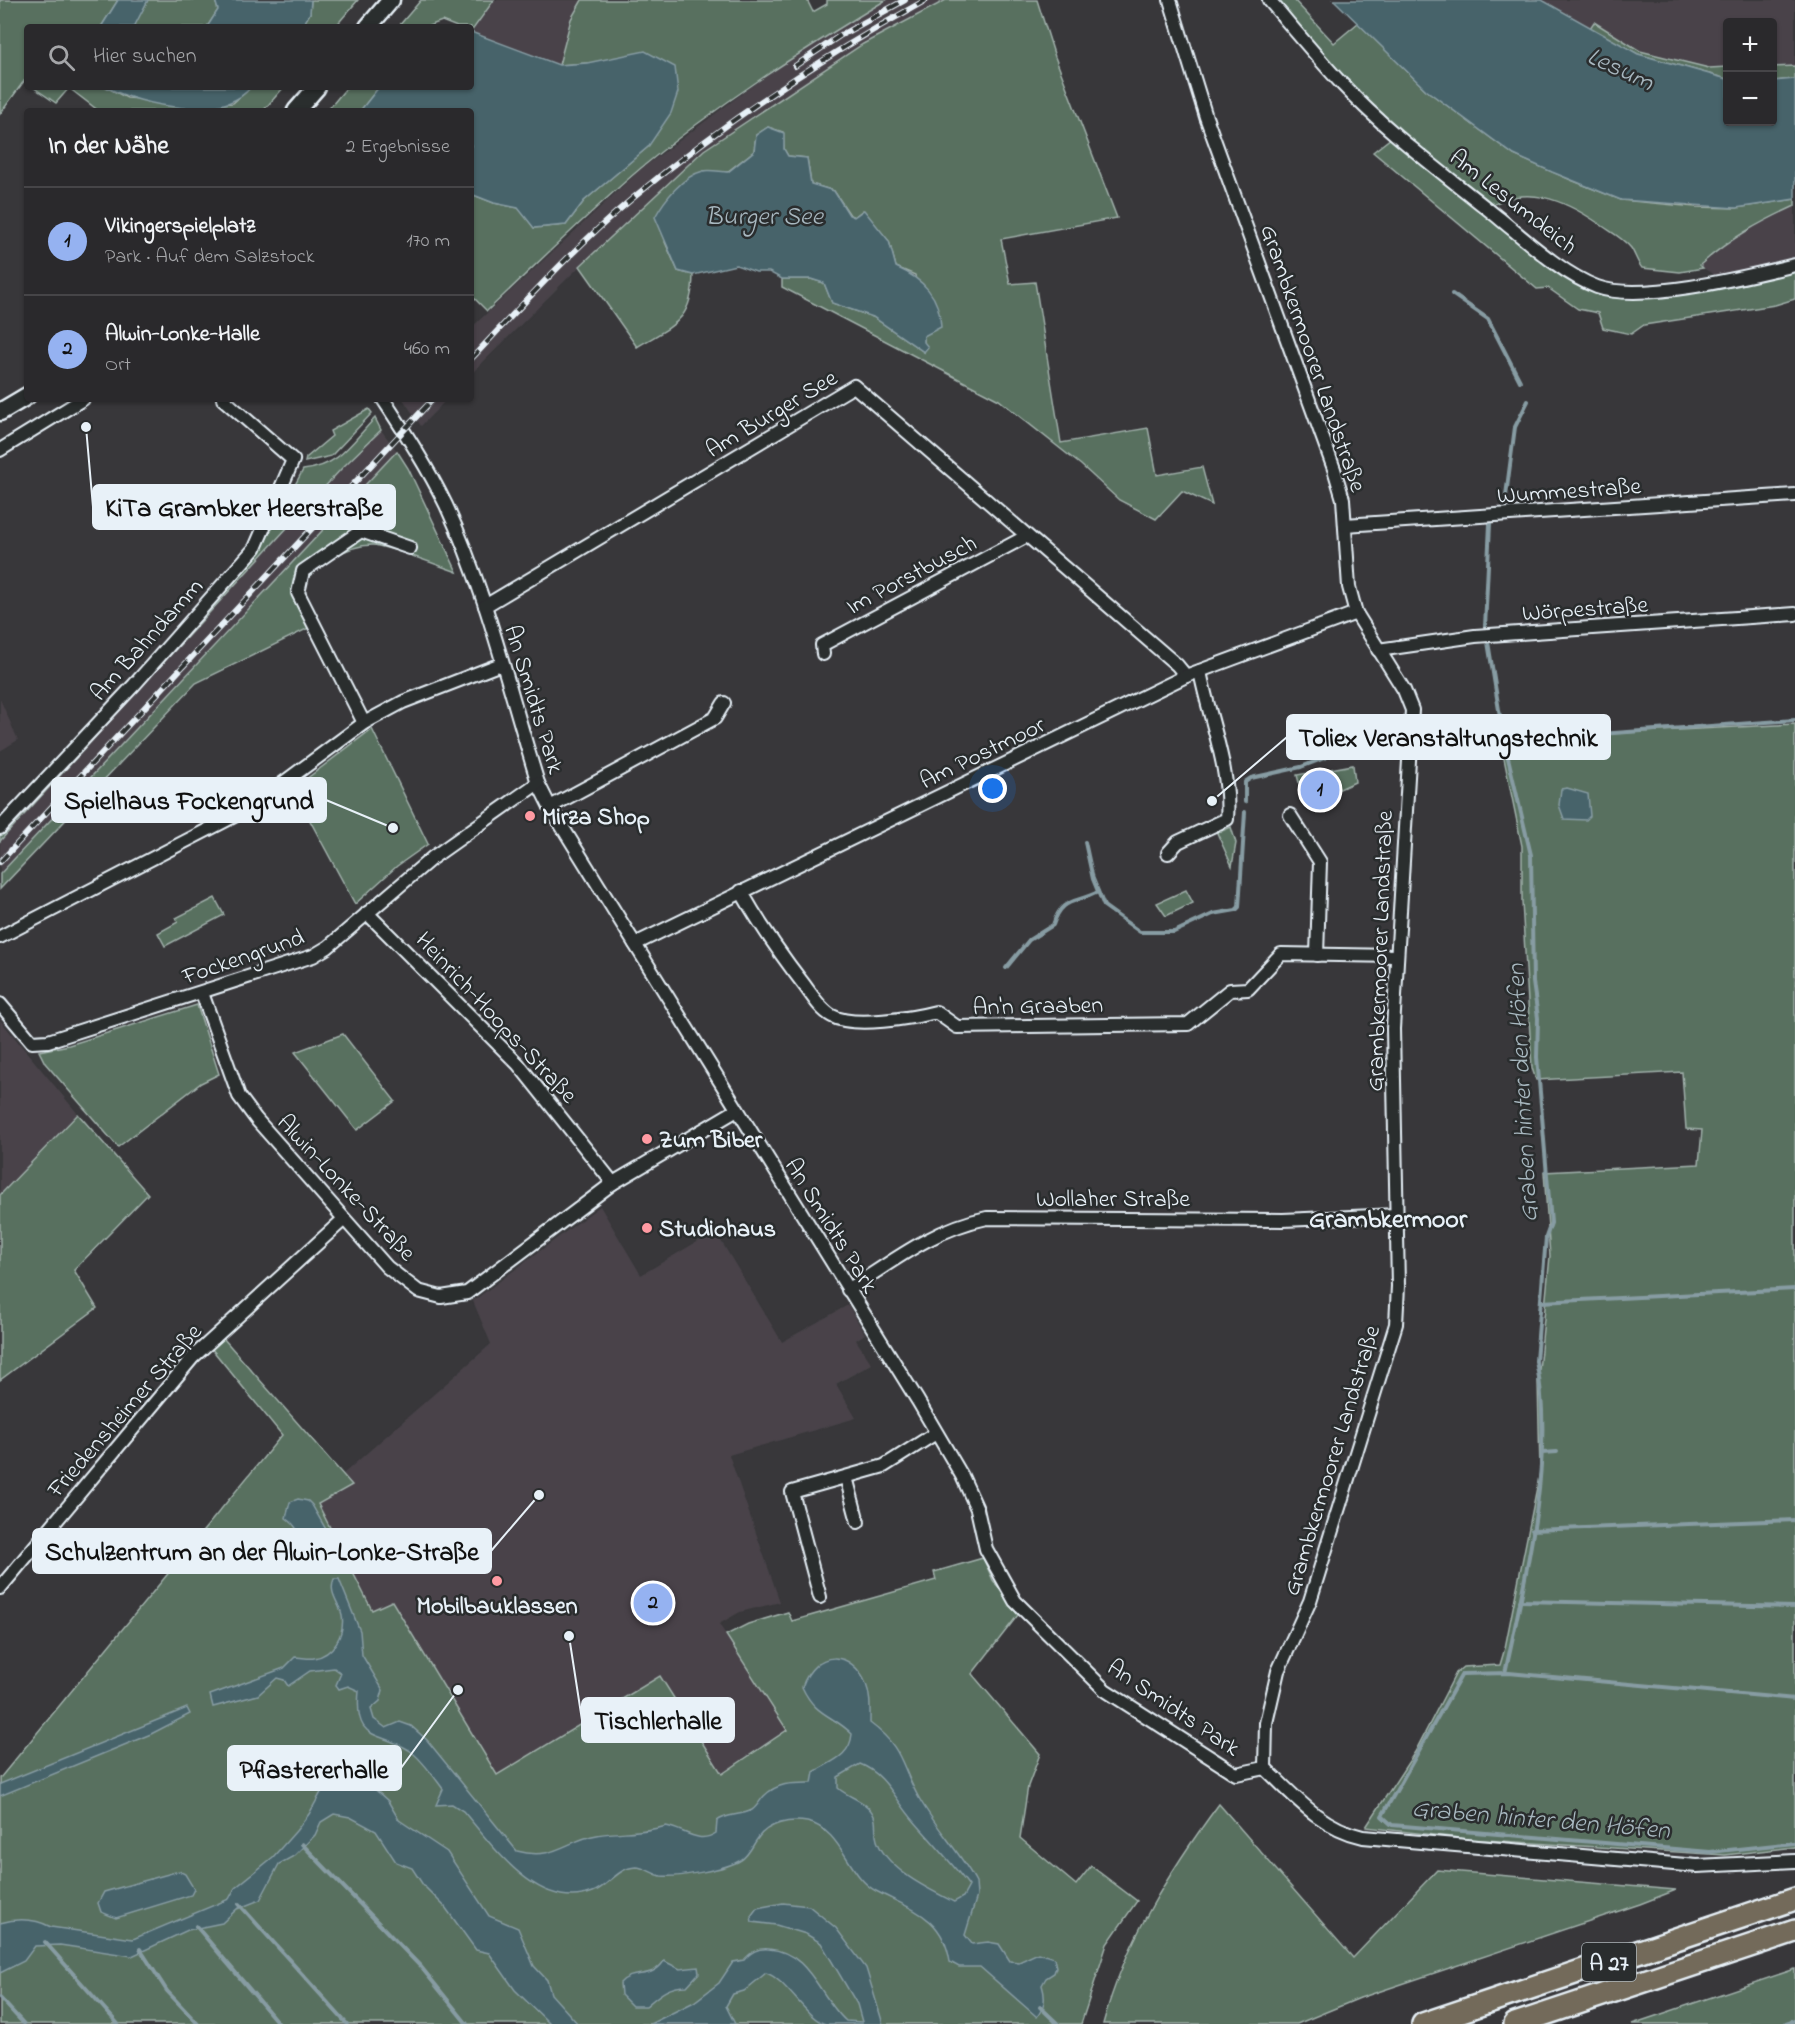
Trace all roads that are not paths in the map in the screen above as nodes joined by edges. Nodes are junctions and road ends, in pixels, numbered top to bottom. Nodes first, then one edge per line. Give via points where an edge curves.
1 (390, 0) edge
2 (1170, 0) edge
3 (1269, 0) edge
4 (370, 24) edge
5 (314, 90) edge
6 (299, 108) edge
7 (1795, 265) edge
8 (24, 398) edge
9 (78, 402) edge
10 (226, 402) edge
11 (385, 402) edge
12 (0, 412) edge
13 (0, 450) edge
14 (1795, 495) edge
15 (1345, 525) junction
16 (1027, 537) junction
17 (410, 548) dead end
18 (485, 606) junction
19 (1356, 613) junction
20 (1795, 614) edge
21 (1378, 650) junction
22 (824, 654) dead end
23 (501, 664) junction
24 (1200, 671) junction
25 (1186, 676) junction
26 (724, 703) dead end
27 (364, 723) junction
28 (538, 783) junction
29 (550, 807) junction
30 (1290, 815) dead end
31 (0, 828) edge
32 (1168, 853) dead end
33 (741, 891) junction
34 (366, 913) junction
35 (0, 938) edge
36 (635, 944) junction
37 (1317, 955) junction
38 (1397, 956) junction
39 (202, 993) junction
40 (0, 1004) edge
41 (737, 1110) junction
42 (614, 1184) junction
43 (1397, 1215) junction
44 (343, 1220) junction
45 (848, 1290) junction
46 (936, 1433) junction
47 (846, 1477) junction
48 (858, 1522) dead end
49 (0, 1588) edge
50 (820, 1597) dead end
51 (1265, 1767) junction
52 (1795, 1861) edge
53 (1795, 1899) edge
54 (1795, 1931) edge
55 (1423, 2024) edge
56 (1515, 2024) edge

1 - 4 main road
2 - 15 street, Grambkermoorer Landstraße via 1206,117 1334,469 1343,499
3 - 7 street, Am Lesumdeich via 1342,84 1417,152 1537,249 1598,288 1672,288
5 - 6 main road
8 - 12 main road
9 - 13 street
10 - 31 street, Am Bahndamm via 293,460 255,549
11 - 18 street, An Smidts Park via 446,506
14 - 15 street, Wummestraße
15 - 19 street, Grambkermoorer Landstraße via 1349,587
16 - 18 street, Am Burger See via 854,386
16 - 22 street, Im Porstbusch via 822,645
16 - 25 street, Am Burger See
17 - 27 street via 361,531 303,571 298,593
18 - 23 street, An Smidts Park
19 - 21 street, Grambkermoorer Landstraße
19 - 24 street, Am Postmoor
20 - 21 street, Wörpestraße via 1475,636
21 - 38 street, Grambkermoorer Landstraße via 1412,710
23 - 27 street via 403,702
23 - 28 street, An Smidts Park
24 - 25 street, Am Postmoor
24 - 32 street via 1224,774 1227,819 1178,842
25 - 33 street, Am Postmoor
26 - 29 street via 715,718
27 - 35 street via 248,809
28 - 29 street, An Smidts Park
28 - 34 street, Fockengrund via 432,858
29 - 36 street, An Smidts Park
30 - 37 street via 1320,862
33 - 36 street, Am Postmoor
33 - 37 street, An'n Graaben via 767,937 820,1007 845,1020 904,1020 936,1012 957,1027 1188,1024 1230,990 1248,989 1281,954
34 - 39 street, Fockengrund via 313,956
34 - 42 street, Heinrich-Hoops-Straße via 518,1064
36 - 41 street, An Smidts Park
37 - 38 street
38 - 43 street, Grambkermoorer Landstraße via 1393,1029
39 - 40 street, Fockengrund via 48,1041 32,1042
39 - 44 street, Alwin-Lonke-Straße via 239,1096
41 - 42 street, Alwin-Lonke-Straße
41 - 45 street, An Smidts Park
42 - 44 street, Alwin-Lonke-Straße via 467,1293 441,1297 418,1291 387,1267
43 - 45 street, Wollaher Straße via 1283,1220 987,1218 938,1233
43 - 51 street, Grambkermoorer Landstraße via 1396,1324 1310,1601 1278,1671 1266,1723
44 - 49 street, Friedensheimer Straße via 193,1358
45 - 46 street, An Smidts Park
46 - 47 street via 884,1466
46 - 51 street, An Smidts Park via 962,1476 977,1509 986,1549 1016,1601 1105,1690 1236,1774
47 - 48 street
47 - 50 street via 792,1492
51 - 52 street via 1311,1813 1344,1833 1362,1838 1696,1866
53 - 55 highway, A 27
54 - 56 highway, A 27

